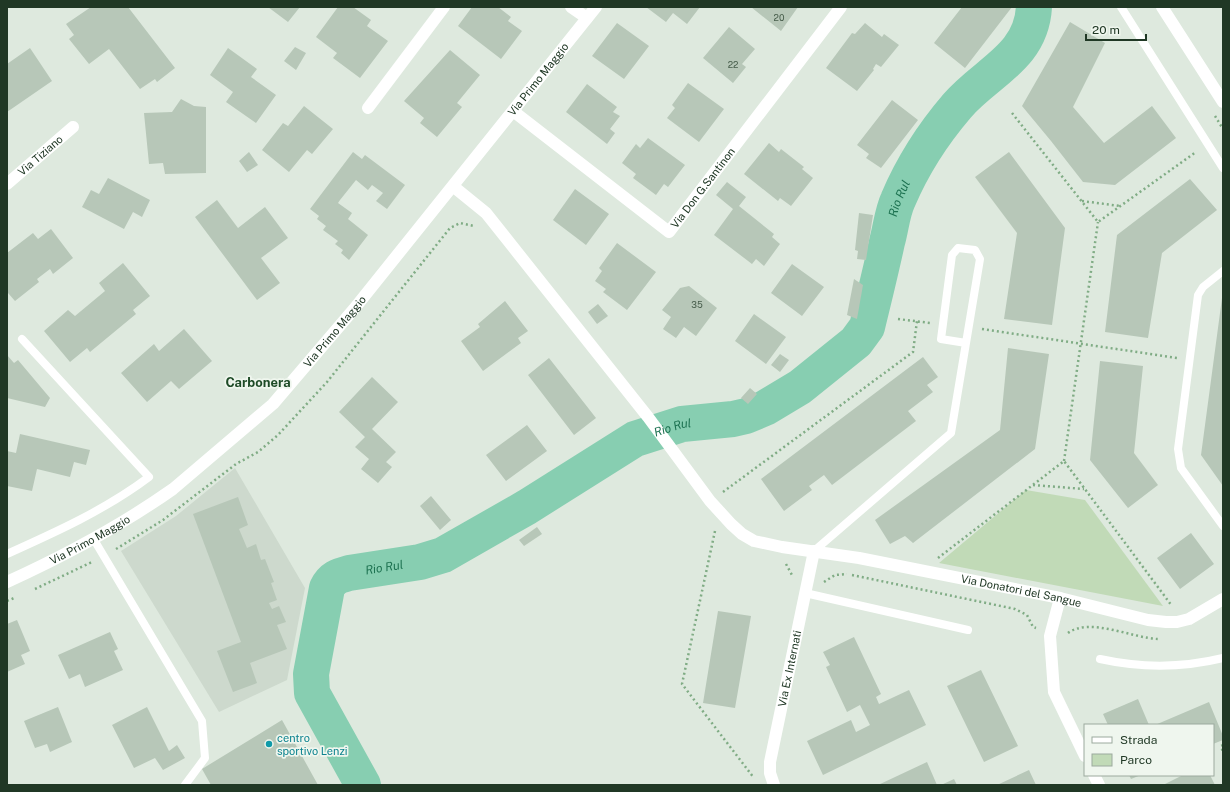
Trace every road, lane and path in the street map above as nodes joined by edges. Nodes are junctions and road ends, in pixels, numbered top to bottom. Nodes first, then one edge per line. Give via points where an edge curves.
1 (444, 7) edge
2 (571, 7) edge
3 (596, 7) edge
4 (841, 7) edge
5 (1121, 7) edge
6 (1162, 7) edge
7 (587, 18) junction
8 (1223, 102) edge
9 (368, 108) dead end
10 (513, 111) junction
11 (1012, 113) dead end
12 (74, 127) dead end
13 (1207, 144) junction
14 (1223, 168) edge
15 (7, 184) edge
16 (454, 186) junction
17 (1081, 201) junction
18 (1120, 206) junction
19 (1098, 222) junction
20 (1223, 271) edge
21 (898, 319) dead end
22 (917, 321) junction
23 (943, 324) junction
24 (969, 327) junction
25 (22, 339) dead end
26 (966, 344) junction
27 (1081, 344) junction
28 (1190, 360) junction
29 (1064, 461) junction
30 (1033, 485) junction
31 (1084, 489) junction
32 (710, 501) junction
33 (1223, 526) edge
34 (716, 529) dead end
35 (93, 538) junction
36 (814, 551) junction
37 (7, 554) edge
38 (922, 570) junction
39 (8, 581) edge
40 (819, 582) dead end
41 (805, 593) junction
42 (1060, 598) junction
43 (1223, 599) edge
44 (1183, 621) junction
45 (1036, 628) dead end
46 (968, 630) dead end
47 (1223, 658) edge
48 (1100, 659) dead end
49 (1223, 745) edge
50 (1223, 752) edge
51 (1084, 754) edge
52 (1094, 776) edge
53 (773, 781) edge
54 (185, 785) edge
55 (1099, 785) edge

1 - 9 street
2 - 7 street
3 - 7 street, Via Primo Maggio
4 - 10 street, Via Don G.Santinon via 669,232
5 - 13 lane
6 - 8 street
7 - 10 street, Via Primo Maggio
10 - 16 street, Via Primo Maggio
11 - 17 path
12 - 15 street, Via Tiziano
13 - 14 lane
13 - 18 path
16 - 32 street, Via Donatori del Sangue via 486,213 648,418
16 - 35 street, Via Primo Maggio via 273,404 173,489
17 - 18 path
17 - 19 path
18 - 19 path
19 - 27 path
20 - 28 lane via 1203,287 1198,295
21 - 22 path
22 - 23 path
22 - 32 path via 913,352
23 - 24 lane via 952,255 958,248 975,250 980,258
23 - 26 lane via 941,339
24 - 26 lane
24 - 27 path
25 - 37 lane via 148,477 133,489 72,525
26 - 36 lane via 951,433
27 - 28 path
27 - 29 path
28 - 33 lane via 1178,462
29 - 30 path
29 - 31 path
30 - 31 path
30 - 38 path
31 - 44 path
32 - 36 street, Via Donatori del Sangue via 730,524 754,541
34 - 53 path via 682,684 756,781
35 - 39 street, Via Primo Maggio
35 - 54 lane via 202,721 205,758
36 - 38 street, Via Donatori del Sangue
36 - 41 street, Via Ex Internati
38 - 42 street, Via Donatori del Sangue
40 - 45 path via 822,583 840,574 1015,609 1027,615
41 - 46 lane
41 - 53 street, Via Ex Internati via 770,762
42 - 44 street, Via Donatori del Sangue via 1148,620
42 - 51 street via 1050,636 1054,692
43 - 44 street, Via Donatori del Sangue
47 - 48 lane via 1173,667
49 - 50 path
52 - 55 street

